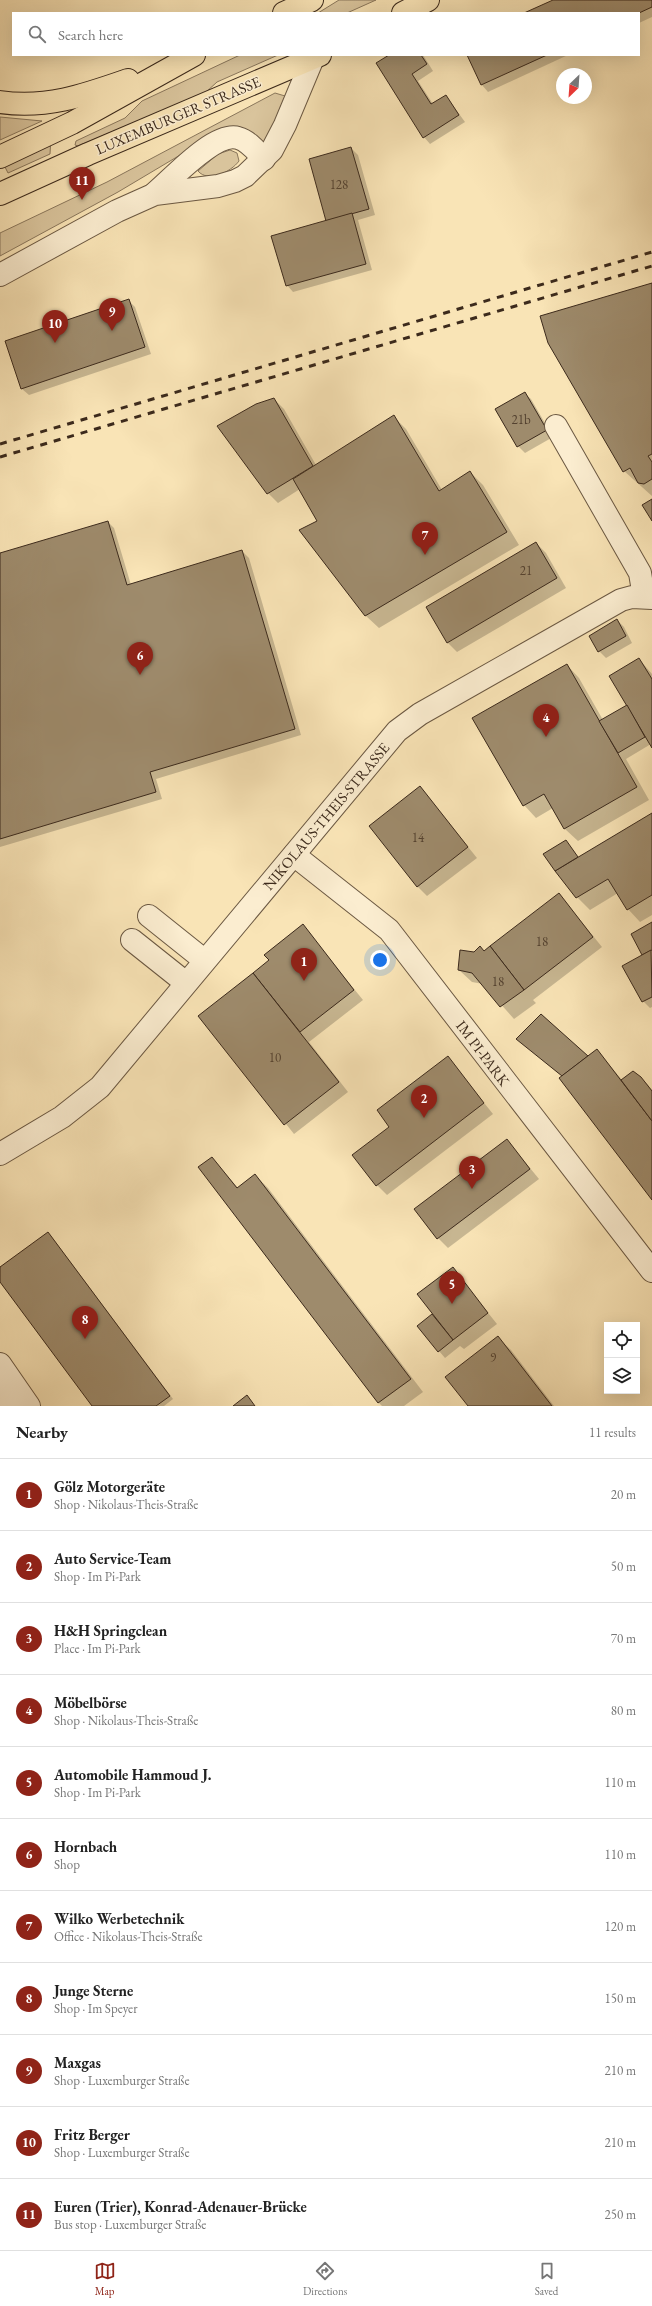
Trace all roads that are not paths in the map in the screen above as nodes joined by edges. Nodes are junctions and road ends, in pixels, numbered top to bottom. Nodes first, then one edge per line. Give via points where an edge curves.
1 (312, 0) edge
2 (428, 0) edge
3 (286, 12) edge
4 (405, 12) edge
5 (192, 56) edge
6 (316, 57) edge
7 (0, 102) edge
8 (72, 123) junction
9 (88, 154) junction
10 (0, 157) edge
11 (264, 159) junction
12 (1, 193) edge
13 (155, 194) junction
14 (0, 275) edge
15 (556, 426) dead end
16 (648, 597) edge
17 (294, 855) junction
18 (149, 916) dead end
19 (132, 940) dead end
20 (204, 960) junction
21 (186, 983) junction
22 (62, 1117) junction
23 (0, 1154) edge
24 (0, 1170) edge
25 (652, 1271) edge
26 (0, 1364) edge
27 (0, 1393) edge
28 (10, 1406) edge
29 (29, 1406) edge

1 - 3 main road
2 - 4 main road
5 - 7 main road via 80,97 42,104
5 - 8 main road
6 - 9 main road, LUXEMBURGER STRASSE
6 - 11 street, LUXEMBURGER STRASSE via 285,125 272,150
8 - 9 main road via 65,136 66,143 75,153
8 - 10 main road
9 - 12 main road, LUXEMBURGER STRASSE
11 - 13 street, LUXEMBURGER STRASSE via 235,181 218,186
11 - 13 street, LUXEMBURGER STRASSE via 244,140 236,137 227,138 214,143 199,154
13 - 14 street, LUXEMBURGER STRASSE via 117,211
15 - 16 street via 640,573
16 - 17 street, NIKOLAUS-THEIS-STRASSE via 621,600 408,722 397,731
17 - 20 street, NIKOLAUS-THEIS-STRASSE
17 - 25 street, IM PI-PARK via 389,930
18 - 20 street
19 - 21 street
20 - 21 street, NIKOLAUS-THEIS-STRASSE
21 - 22 street, NIKOLAUS-THEIS-STRASSE via 100,1086
22 - 23 street, NIKOLAUS-THEIS-STRASSE
22 - 24 street, NIKOLAUS-THEIS-STRASSE
26 - 29 street
27 - 28 street

